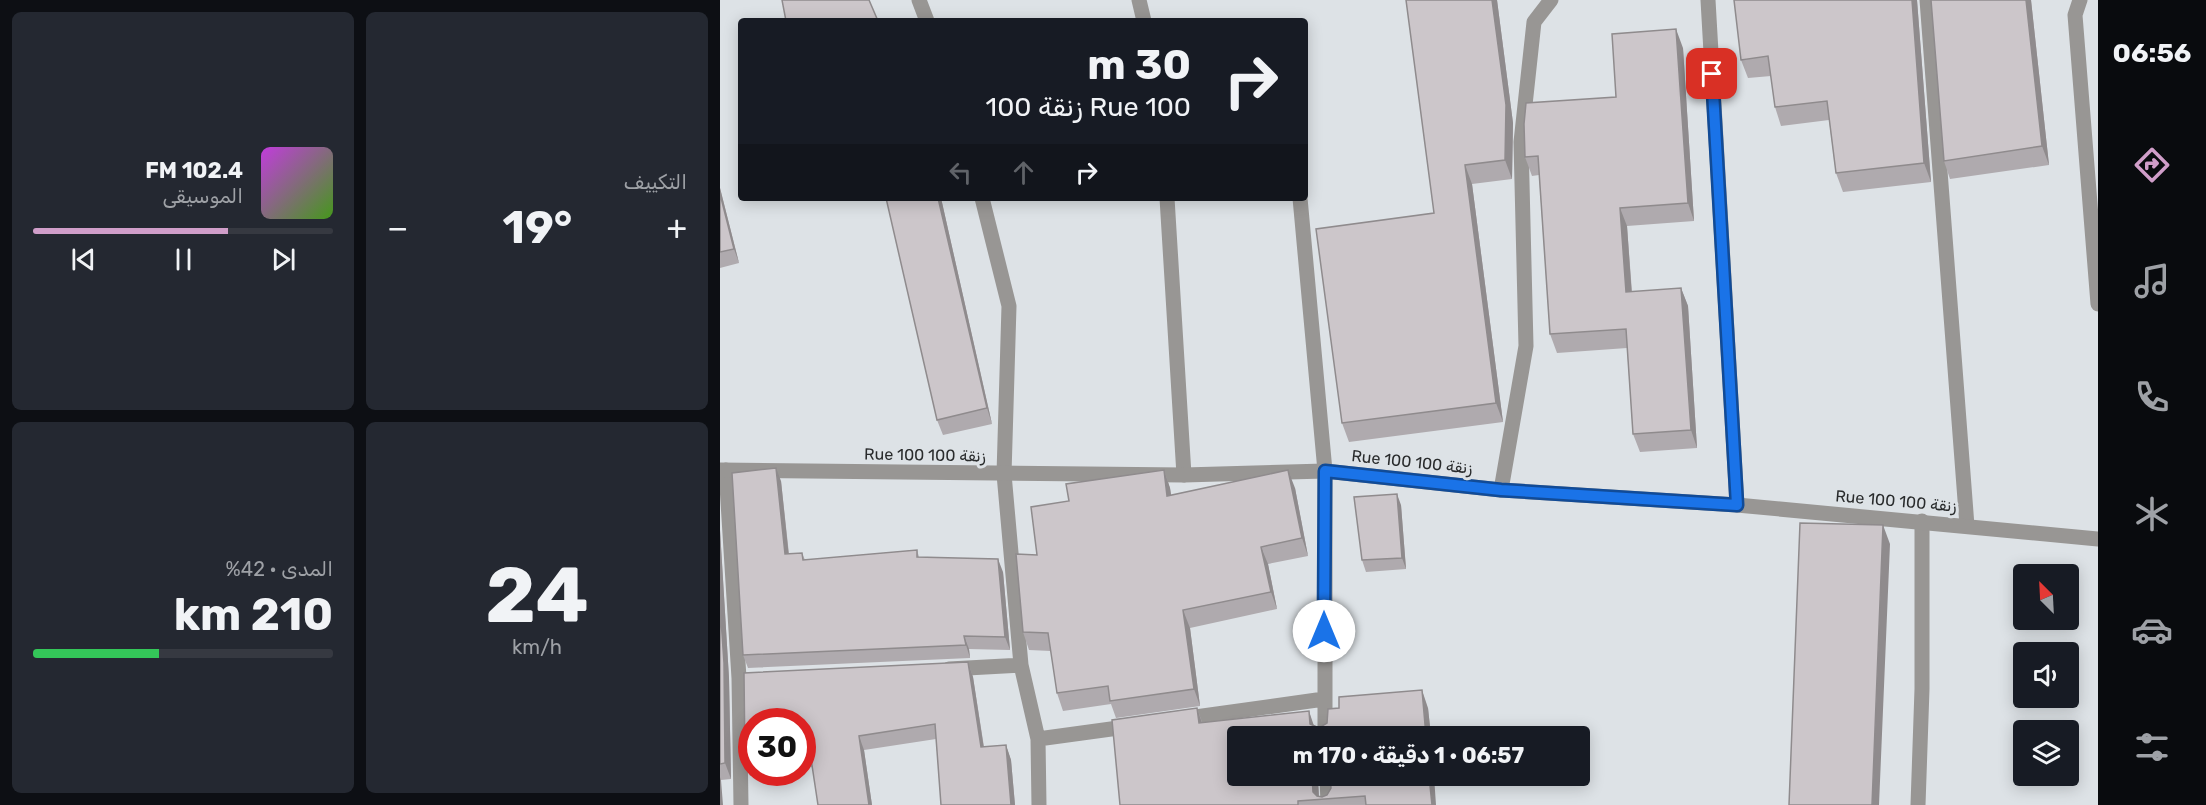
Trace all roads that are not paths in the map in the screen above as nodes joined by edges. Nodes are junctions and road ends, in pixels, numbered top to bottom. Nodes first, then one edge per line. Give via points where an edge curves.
1 (919, 0) edge
2 (1139, 0) edge
3 (1551, 0) edge
4 (1708, 0) edge
5 (1926, 0) edge
6 (2080, 0) edge
7 (926, 18) edge
8 (1143, 18) edge
9 (983, 201) edge
10 (1167, 201) edge
11 (1300, 201) edge
12 (2098, 304) edge
13 (723, 470) edge
14 (1325, 471) junction
15 (1004, 474) junction
16 (1184, 475) junction
17 (1501, 490) junction
18 (1737, 505) junction
19 (1922, 521) junction
20 (1966, 525) junction
21 (2098, 538) edge
22 (1021, 665) junction
23 (938, 669) edge
24 (1324, 699) junction
25 (1325, 726) edge
26 (1038, 739) junction
27 (1327, 786) edge
28 (741, 805) edge
29 (1039, 805) edge
30 (1328, 805) edge
31 (1918, 805) edge

1 - 7 street
2 - 8 street
3 - 17 street via 1534,22 1521,142 1526,346
4 - 18 street
5 - 20 street
6 - 12 street via 2075,15
9 - 15 street via 1009,306
10 - 16 street
11 - 14 street
13 - 15 street, Rue 100 زنقة 100
13 - 28 street via 744,678
14 - 16 street, Rue 100 زنقة 100
14 - 17 street, Rue 100 زنقة 100
14 - 24 street
15 - 16 street, Rue 100 زنقة 100
15 - 22 street
17 - 18 street, Rue 100 زنقة 100
18 - 19 street, Rue 100 زنقة 100
19 - 20 street, Rue 100 زنقة 100
19 - 31 street
20 - 21 street, Rue 100 زنقة 100
22 - 23 street
22 - 26 street
24 - 25 street
24 - 26 street
26 - 29 street
27 - 30 street

